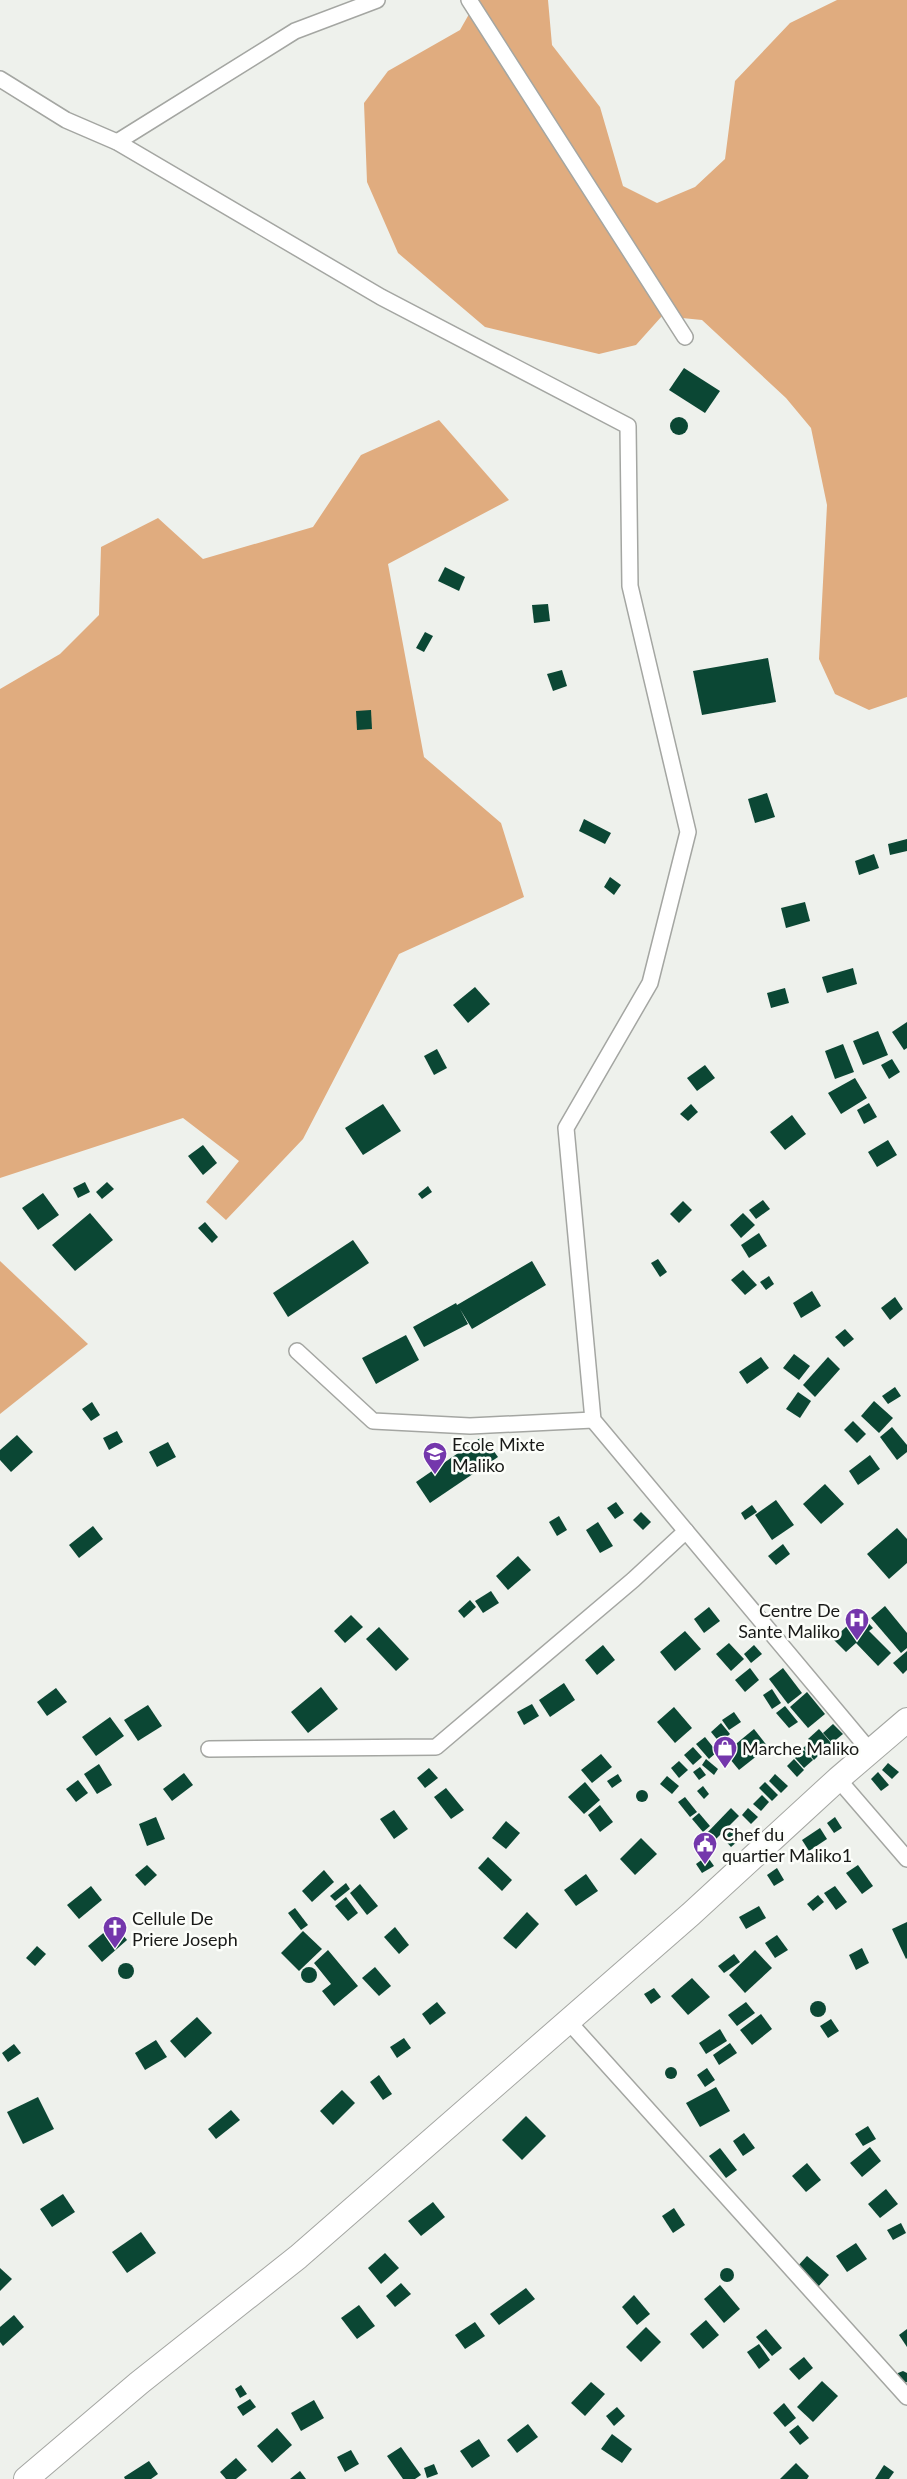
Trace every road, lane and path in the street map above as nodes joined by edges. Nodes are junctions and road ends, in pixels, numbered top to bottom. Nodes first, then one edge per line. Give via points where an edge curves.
1 (377, 0) edge
2 (468, 0) edge
3 (0, 79) edge
4 (117, 142) junction
5 (686, 337) dead end
6 (296, 1351) dead end
7 (593, 1420) junction
8 (686, 1531) junction
9 (907, 1720) edge
10 (209, 1749) dead end
11 (870, 1751) junction
12 (838, 1779) junction
13 (907, 1859) edge
14 (568, 2021) junction
15 (907, 2397) edge
16 (26, 2479) edge

1 - 4 street via 295,31
2 - 5 street
3 - 4 street via 66,120
4 - 7 street via 380,297 628,426 630,586 688,832 650,983 566,1128
6 - 7 street via 373,1421 470,1426
7 - 8 street
8 - 10 street via 634,1580 436,1747
8 - 11 street
9 - 11 main road
11 - 12 main road
12 - 13 street
12 - 14 main road
14 - 15 street
14 - 16 main road via 298,2257 139,2383

